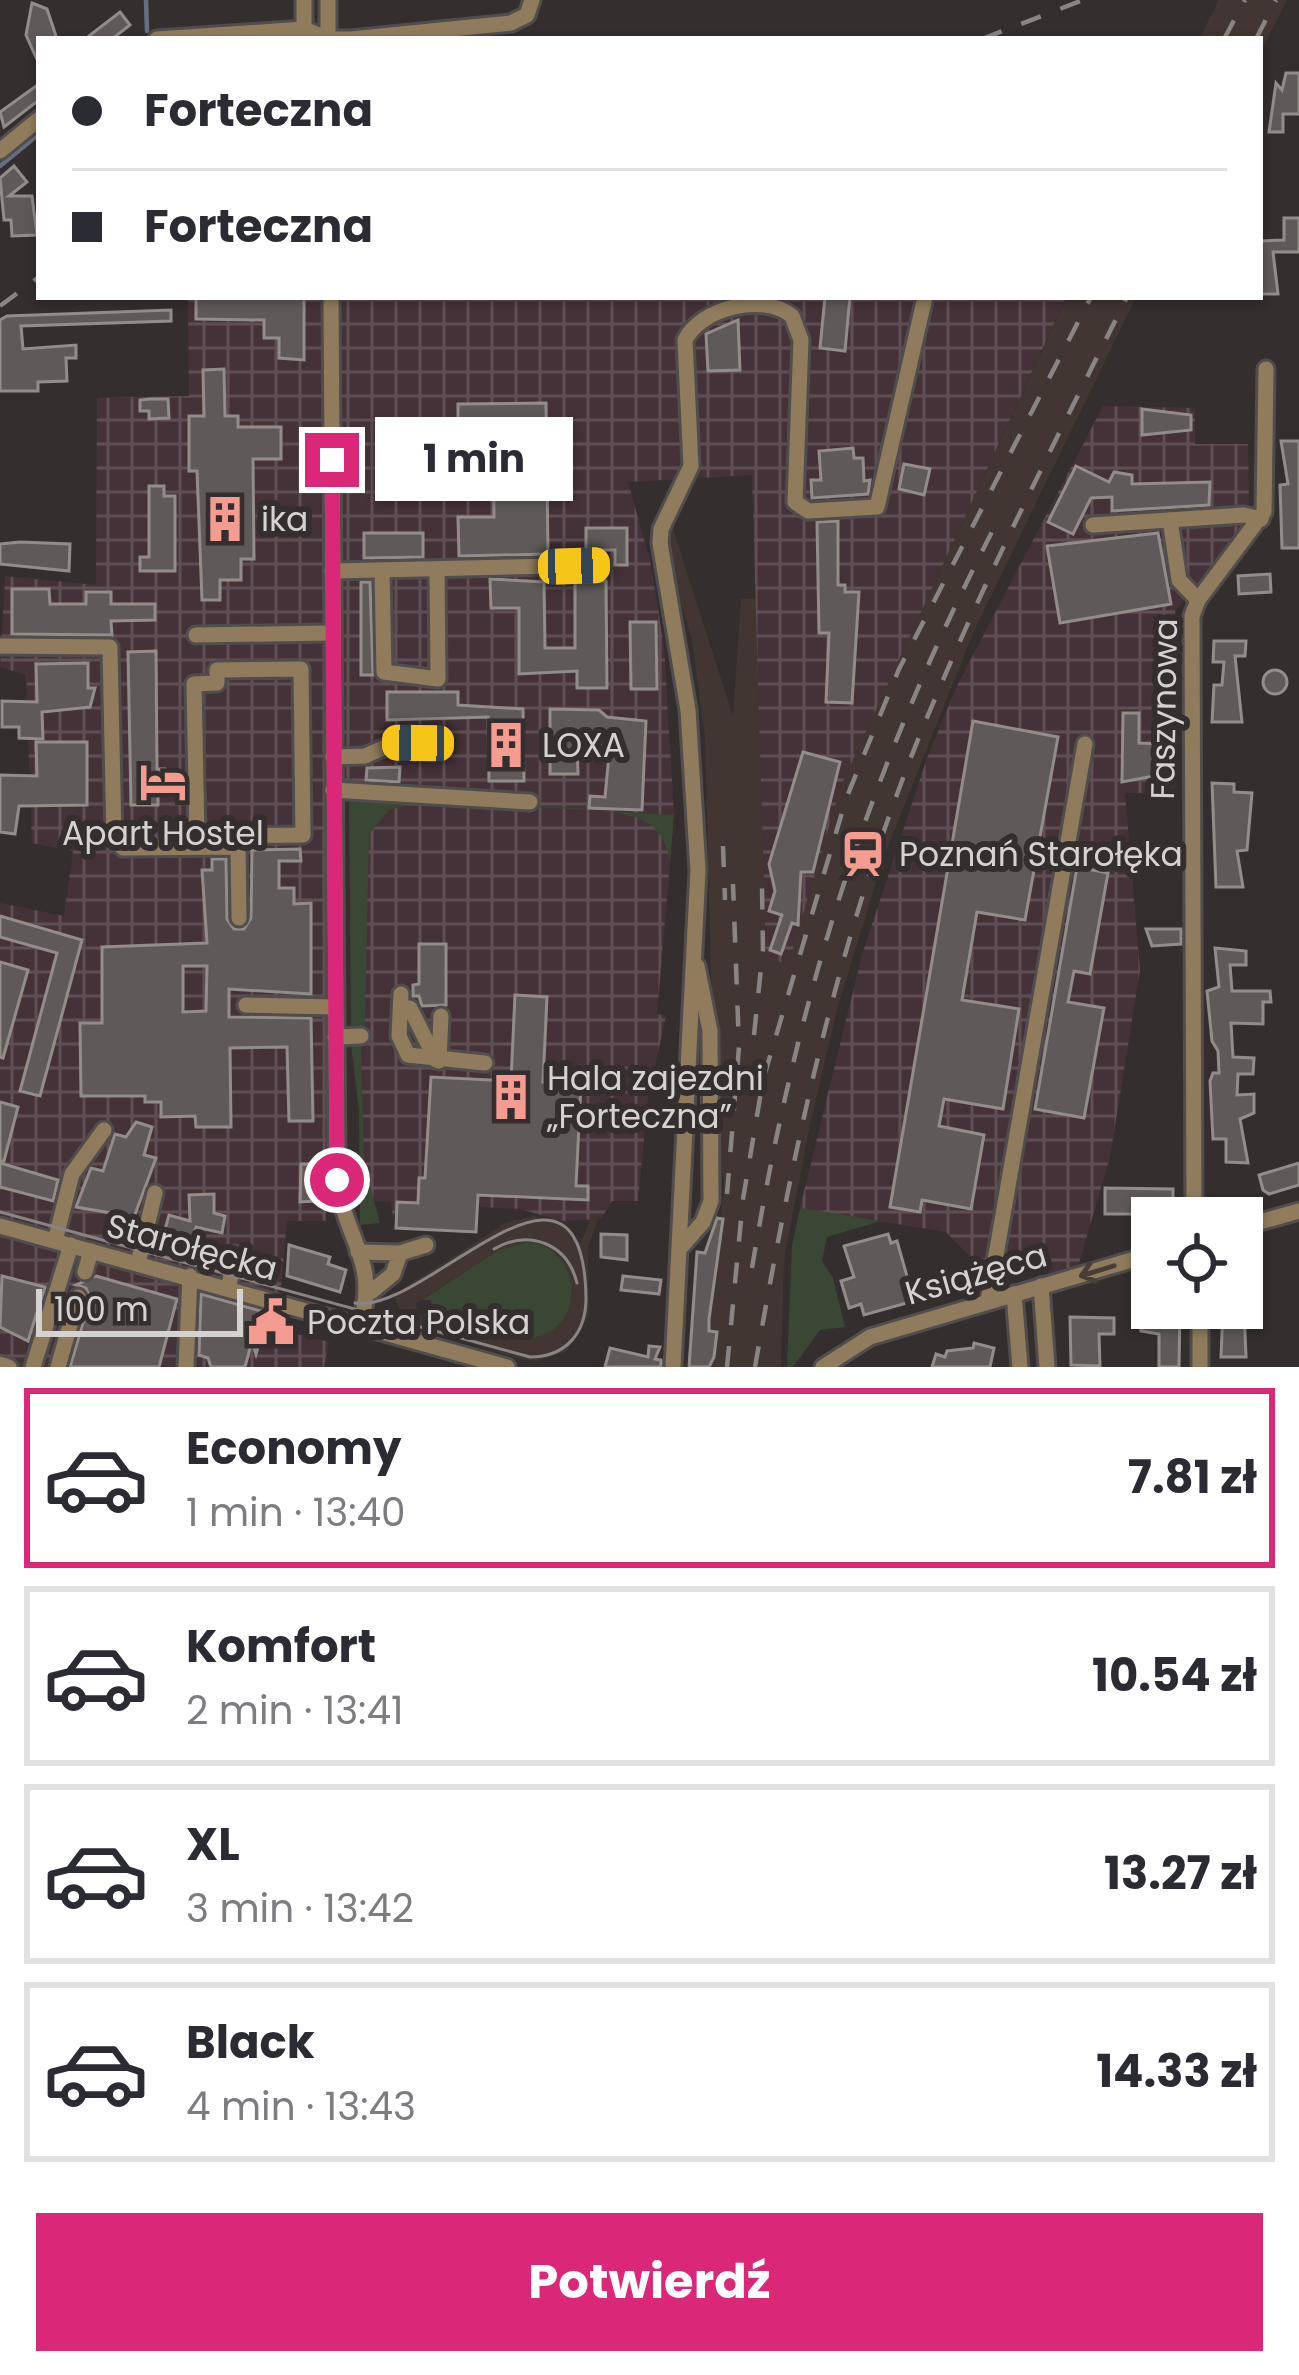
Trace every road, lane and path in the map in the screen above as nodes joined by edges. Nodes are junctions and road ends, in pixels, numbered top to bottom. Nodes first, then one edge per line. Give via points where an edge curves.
1 (304, 0) edge
2 (328, 0) edge
3 (532, 0) edge
4 (304, 29) junction
5 (201, 36) edge
6 (321, 36) edge
7 (328, 36) edge
8 (362, 36) edge
9 (36, 121) edge
10 (0, 151) edge
11 (331, 300) edge
12 (924, 300) edge
13 (1265, 369) dead end
14 (1261, 519) junction
15 (1170, 520) junction
16 (1093, 525) dead end
17 (600, 565) dead end
18 (437, 569) junction
19 (332, 571) junction
20 (382, 571) junction
21 (1198, 600) junction
22 (332, 633) junction
23 (196, 635) dead end
24 (0, 646) edge
25 (443, 743) dead end
26 (1085, 743) dead end
27 (333, 757) junction
28 (334, 790) junction
29 (530, 802) dead end
30 (303, 836) joint
31 (239, 918) dead end
32 (694, 957) junction
33 (246, 1005) dead end
34 (335, 1007) junction
35 (441, 1016) dead end
36 (361, 1036) dead end
37 (335, 1037) junction
38 (437, 1060) junction
39 (484, 1063) dead end
40 (104, 1130) dead end
41 (155, 1192) dead end
42 (1194, 1197) edge
43 (1299, 1211) edge
44 (1263, 1222) edge
45 (0, 1226) edge
46 (63, 1243) junction
47 (426, 1245) dead end
48 (682, 1246) junction
49 (92, 1251) junction
50 (358, 1252) junction
51 (400, 1253) junction
52 (235, 1254) dead end
53 (1131, 1260) edge
54 (137, 1263) junction
55 (85, 1272) dead end
56 (190, 1276) junction
57 (229, 1286) junction
58 (1041, 1286) junction
59 (371, 1292) junction
60 (1014, 1294) junction
61 (78, 1298) dead end
62 (988, 1301) junction
63 (360, 1324) junction
64 (1200, 1329) edge
65 (1019, 1362) edge
66 (1047, 1363) edge
67 (0, 1364) edge
68 (9, 1367) edge
69 (33, 1367) edge
70 (58, 1367) edge
71 (187, 1367) edge
72 (507, 1367) edge
73 (673, 1367) edge
74 (823, 1367) edge
75 (1200, 1367) edge

1 - 4 street
2 - 7 street
3 - 8 street via 524,19 511,23
4 - 5 street
4 - 6 street
9 - 10 street
11 - 19 street
12 - 32 street via 877,507 808,511 795,502 801,340 792,316 775,308 715,311 685,340 691,466 660,543 688,710 698,870
13 - 14 street
14 - 15 street
14 - 21 street, Faszynowa
15 - 16 street
15 - 21 street via 1178,580
17 - 18 street
18 - 20 street
18 - 20 street via 438,679 385,672
19 - 20 street
19 - 22 street
21 - 42 street, Faszynowa via 1191,672
22 - 23 street
22 - 27 street
24 - 31 street via 110,647 114,838 123,848 238,847
25 - 27 street via 394,743 365,756
26 - 62 street
27 - 28 street
28 - 29 street
28 - 34 street
30 - 30 street via 302,669 217,670 217,683 194,684 196,836
32 - 48 street
32 - 48 street via 710,1025 711,1202
33 - 34 street
34 - 37 street
35 - 38 street
36 - 37 street
37 - 50 street via 337,1180
38 - 38 street via 405,1001 401,1046 412,1058
38 - 39 street
40 - 46 street via 72,1174
41 - 54 street
43 - 44 street
45 - 46 street, Starołęcka
46 - 49 street, Starołęcka
46 - 69 street
47 - 51 street
48 - 73 street
49 - 54 street, Starołęcka
49 - 55 street
50 - 51 street
50 - 59 street
51 - 59 street via 393,1274
52 - 57 street
53 -> 58 street, Książęca
54 - 56 street, Starołęcka
56 - 57 street, Starołęcka
56 - 71 street
57 - 63 street, Starołęcka
58 - 60 street, Książęca
58 - 66 street
59 - 63 street
60 - 62 street, Książęca
60 - 65 street
61 - 70 street
62 - 74 street, Książęca via 870,1337
63 - 72 street, Starołęcka
64 - 75 street
65 - 66 street
67 - 68 street

